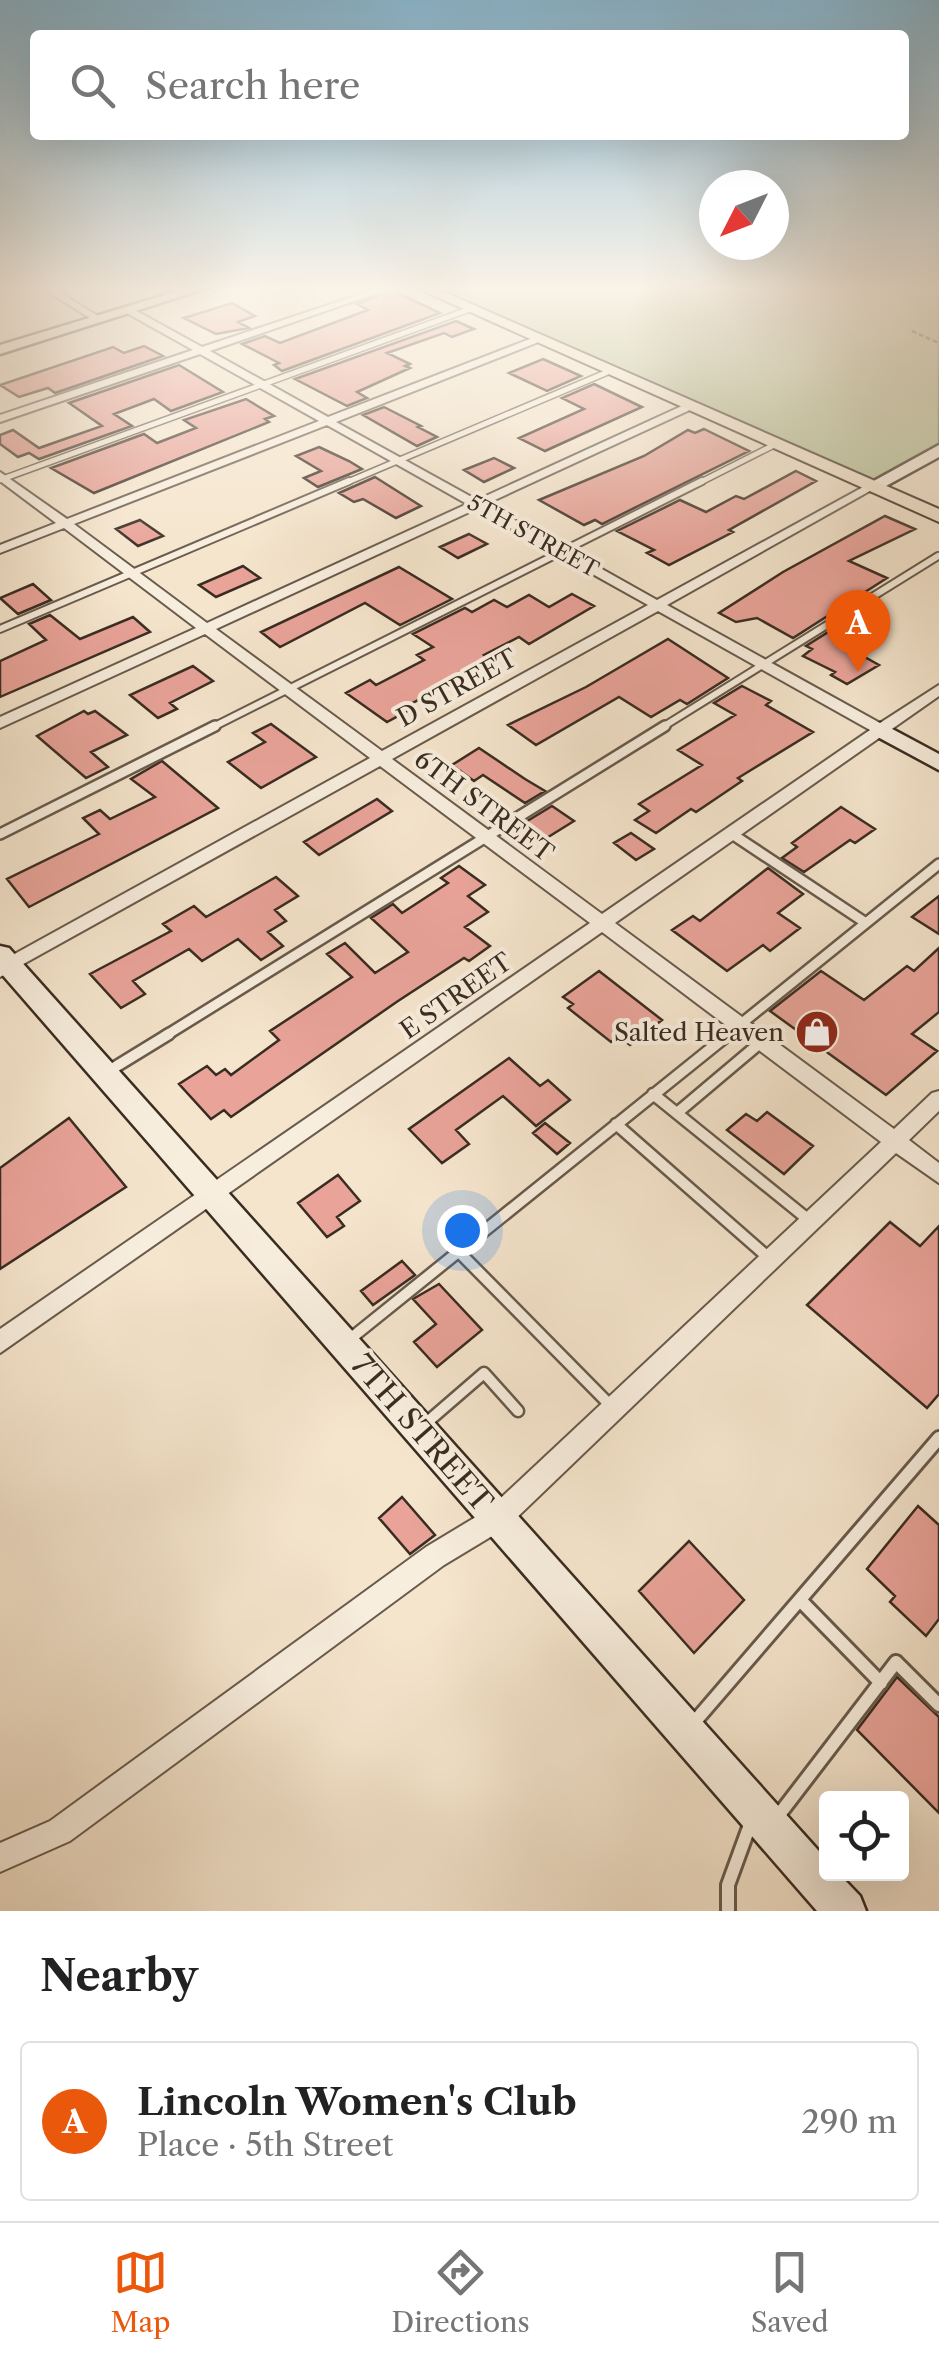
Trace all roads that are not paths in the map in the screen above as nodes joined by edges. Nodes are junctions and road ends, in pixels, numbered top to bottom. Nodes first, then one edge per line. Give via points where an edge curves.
1 (121, 378) edge
2 (250, 378) edge
3 (280, 378) edge
4 (438, 378) edge
5 (595, 378) edge
6 (624, 378) edge
7 (262, 385) junction
8 (688, 407) junction
9 (0, 419) edge
10 (328, 421) junction
11 (774, 446) junction
12 (939, 450) edge
13 (398, 461) junction
14 (1, 478) edge
15 (870, 488) junction
16 (476, 504) junction
17 (939, 516) edge
18 (65, 524) junction
19 (0, 549) edge
20 (562, 552) junction
21 (939, 556) edge
22 (130, 573) junction
23 (657, 606) junction
24 (0, 628) edge
25 (205, 629) junction
26 (764, 665) junction
27 (939, 689) edge
28 (288, 691) junction
29 (0, 723) edge
30 (880, 730) junction
31 (380, 759) junction
32 (939, 762) edge
33 (0, 834) edge
34 (732, 834) junction
35 (484, 837) junction
36 (939, 864) edge
37 (866, 923) junction
38 (602, 925) junction
39 (3, 963) edge
40 (738, 1026) junction
41 (760, 1043) junction
42 (104, 1074) junction
43 (654, 1094) junction
44 (939, 1099) edge
45 (677, 1113) junction
46 (616, 1124) junction
47 (893, 1142) junction
48 (939, 1174) edge
49 (213, 1195) junction
50 (810, 1220) junction
51 (458, 1251) junction
52 (770, 1259) junction
53 (0, 1342) edge
54 (344, 1344) junction
55 (613, 1408) junction
56 (518, 1412) dead end
57 (420, 1429) junction
58 (939, 1438) edge
59 (498, 1518) junction
60 (800, 1600) junction
61 (881, 1683) junction
62 (939, 1705) edge
63 (686, 1732) junction
64 (762, 1818) junction
65 (0, 1858) edge
66 (728, 1911) edge
67 (845, 1911) edge

1 - 9 street
2 - 7 street, 5TH STREET
3 - 7 lane
4 - 10 street
5 - 13 lane
6 - 8 main road
7 - 10 street, 5TH STREET
7 - 14 lane
8 - 11 main road
8 - 16 street
10 - 13 street, 5TH STREET
10 - 18 street
11 - 15 main road
11 - 20 lane
12 - 15 street, D STREET
13 - 16 street, 5TH STREET
13 - 22 lane
14 - 18 street, 6TH STREET
15 - 17 main road
15 - 23 street, D STREET
16 - 20 street, 5TH STREET
16 - 25 street
18 - 19 street
18 - 22 street, 6TH STREET
20 - 23 street, 5TH STREET
20 - 28 lane
21 - 26 lane
22 - 24 lane
22 - 25 street, 6TH STREET
23 - 26 street, 5TH STREET
23 - 31 street, D STREET
25 - 28 street, 6TH STREET
25 - 29 street
26 - 30 street, 5TH STREET
26 - 35 lane
27 - 30 street, E STREET
28 - 31 street, 6TH STREET
28 - 33 lane
30 - 32 street, 5TH STREET
30 - 34 street, E STREET
31 - 35 street, 6TH STREET
31 - 39 street, D STREET
34 - 37 lane
34 - 38 street, E STREET
35 - 38 street, 6TH STREET
35 - 42 lane
36 - 37 lane
37 - 40 lane
38 - 40 street, 6TH STREET
38 - 49 street, E STREET
39 - 42 street, 7TH STREET
40 - 41 street, 6TH STREET
40 - 43 lane
41 - 45 lane
41 - 47 street, 6TH STREET
42 - 49 street, 7TH STREET
43 - 45 lane
43 - 46 lane
44 - 47 street
45 - 50 lane
46 - 51 lane
46 - 52 lane
47 - 48 street, 6TH STREET
47 - 50 street
49 - 53 street, E STREET
49 - 54 street, 7TH STREET
50 - 52 street
51 - 54 lane
51 - 55 lane
52 - 55 street
54 - 57 street, 7TH STREET
55 - 59 street
56 - 57 lane via 484,1374
57 - 59 street, 7TH STREET
58 - 60 lane
59 - 63 street, 7TH STREET
59 - 65 street via 435,1556 60,1831
60 - 61 lane
60 - 63 lane
61 - 62 lane via 896,1662
61 - 64 lane
63 - 64 street, 7TH STREET
64 - 66 lane via 728,1886
64 - 67 street, 7TH STREET

